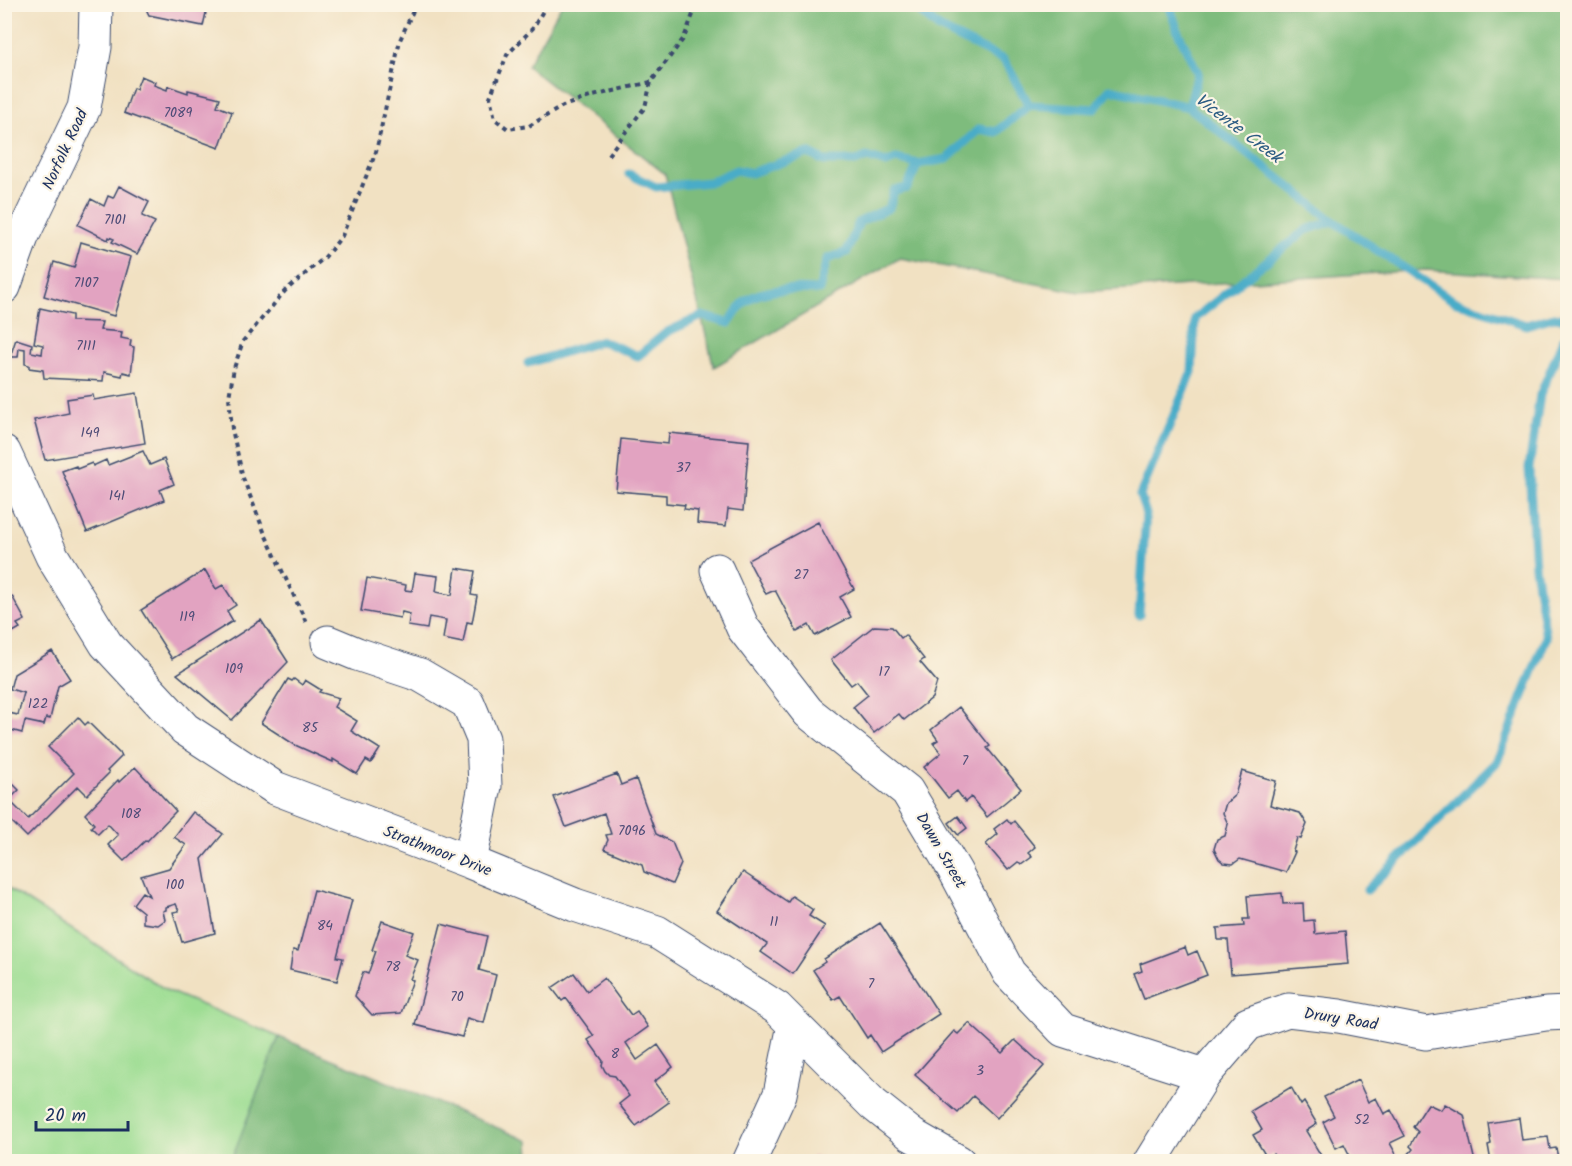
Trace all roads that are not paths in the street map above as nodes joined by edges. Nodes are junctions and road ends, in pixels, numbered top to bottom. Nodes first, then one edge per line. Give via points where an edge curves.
1 (96, 4) edge
2 (4, 287) edge
3 (4, 452) edge
4 (717, 570) dead end
5 (328, 642) road end
6 (470, 862) junction
7 (1568, 1013) edge
8 (794, 1025) junction
9 (1204, 1075) junction
10 (749, 1161) edge
11 (959, 1161) edge
12 (1150, 1161) edge

1 - 2 street, Norfolk Road via 95,47 84,108 22,237
3 - 6 street, Strathmoor Drive via 52,556 106,644 185,729 275,788
4 - 9 street, Dawn Street via 743,628 808,712 908,791 1009,973 1063,1030
5 - 6 street via 420,675 468,704 483,740 485,786
6 - 8 street, Strathmoor Drive via 575,905 657,932 777,1008
7 - 9 street, Drury Road via 1426,1033 1288,1010 1248,1024
8 - 10 street via 780,1094
8 - 11 street, Strathmoor Drive via 873,1104 912,1135
9 - 12 street, Drury Road

